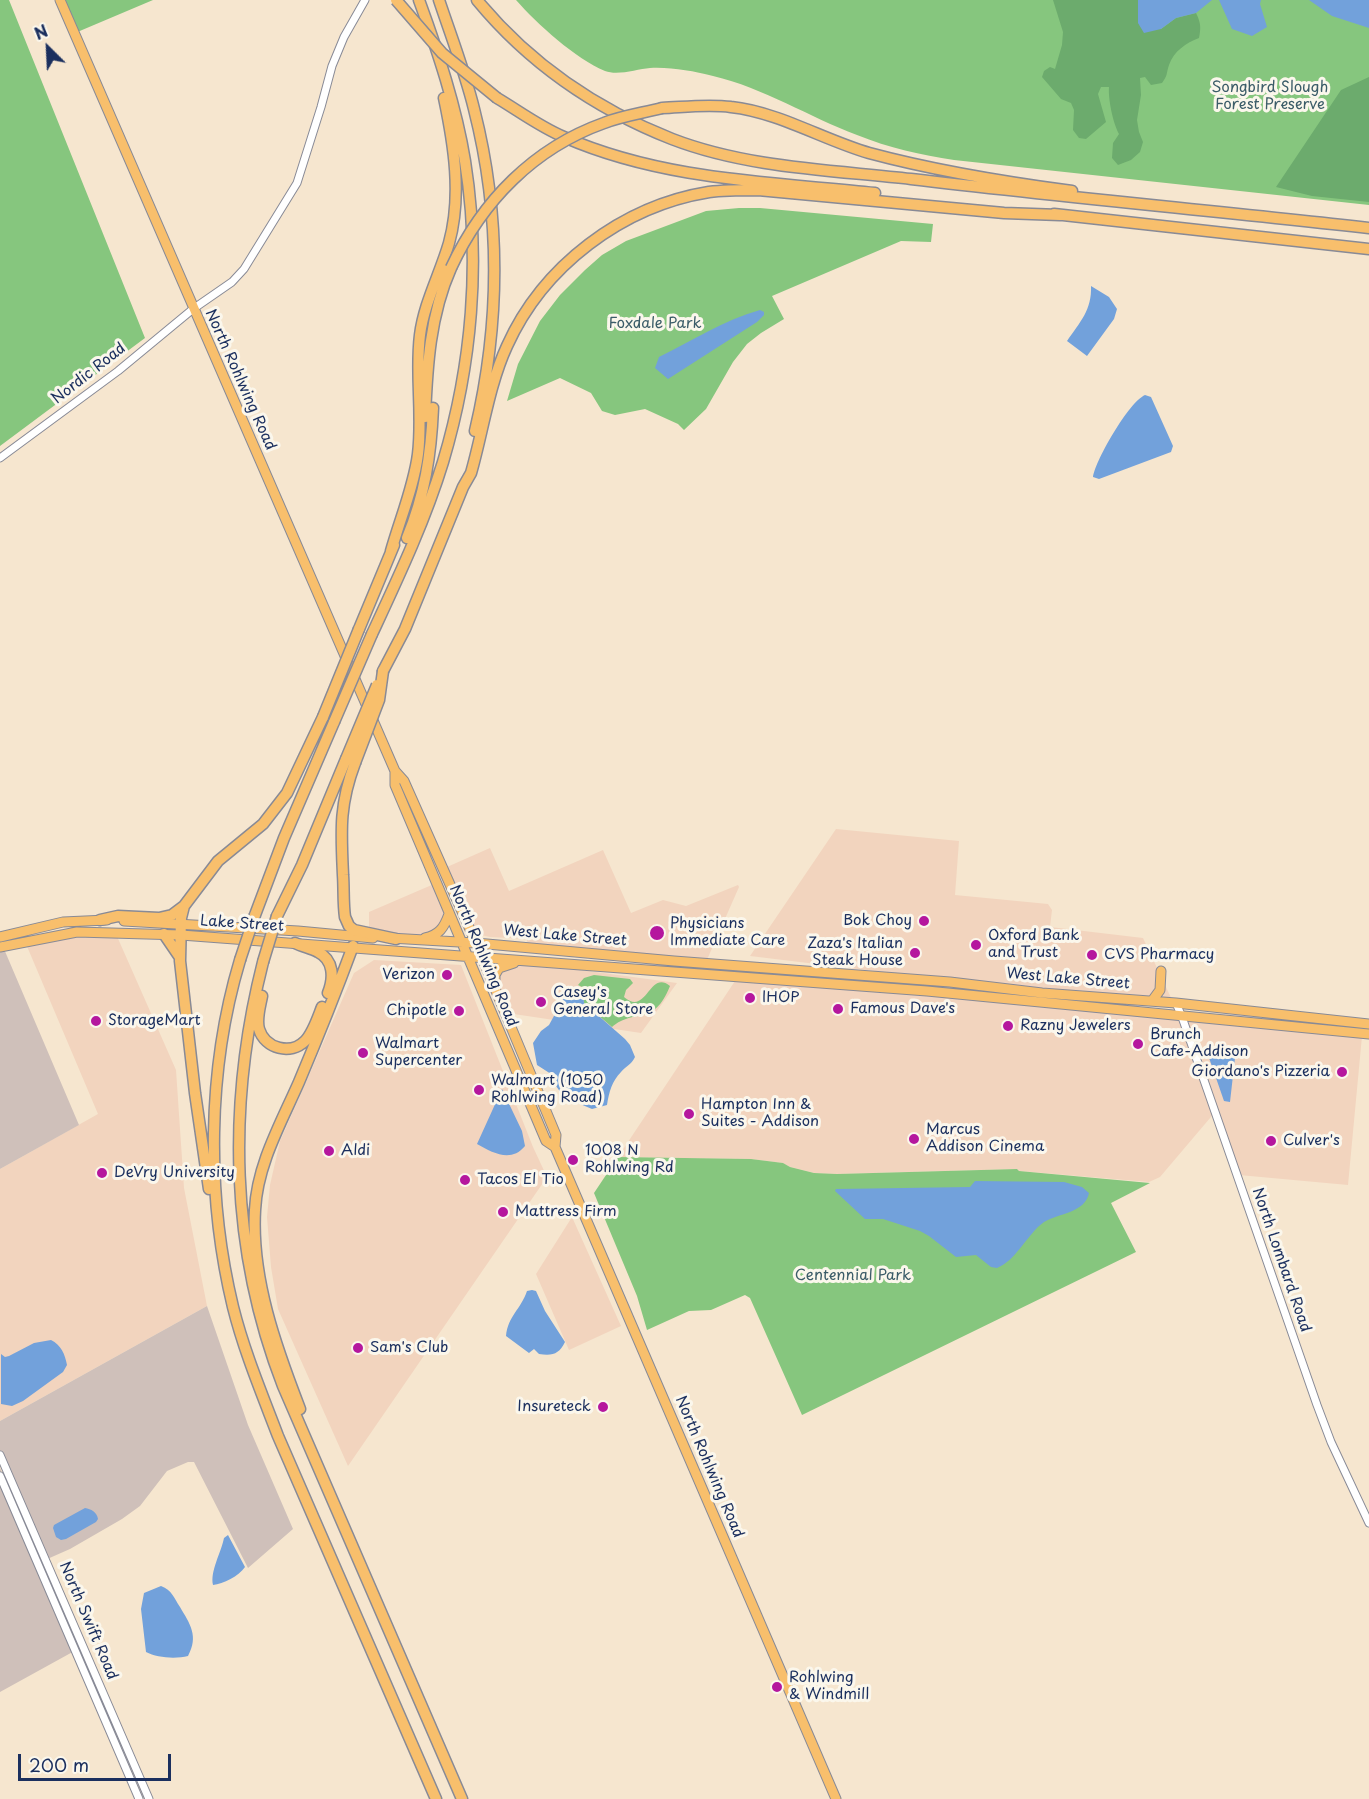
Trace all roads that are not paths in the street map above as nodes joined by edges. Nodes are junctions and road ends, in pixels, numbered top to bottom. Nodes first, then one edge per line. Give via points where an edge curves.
1 (60, 0) edge
2 (365, 0) edge
3 (396, 0) edge
4 (419, 0) edge
5 (439, 0) edge
6 (477, 0) edge
7 (429, 27) junction
8 (1161, 205) junction
9 (1060, 215) junction
10 (1369, 228) edge
11 (1369, 249) edge
12 (193, 309) junction
13 (432, 338) junction
14 (0, 458) edge
15 (463, 487) junction
16 (391, 551) junction
17 (394, 586) junction
18 (350, 761) junction
19 (395, 771) junction
20 (184, 906) junction
21 (449, 914) junction
22 (100, 920) junction
23 (181, 930) junction
24 (164, 934) junction
25 (330, 935) junction
26 (0, 937) edge
27 (396, 939) junction
28 (415, 939) junction
29 (295, 943) junction
30 (461, 943) junction
31 (476, 944) junction
32 (353, 946) junction
33 (0, 947) edge
34 (467, 957) junction
35 (482, 958) junction
36 (523, 960) junction
37 (180, 961) junction
38 (266, 962) junction
39 (1161, 971) dead end
40 (496, 992) junction
41 (1152, 1001) junction
42 (1176, 1003) junction
43 (1182, 1017) junction
44 (1369, 1024) edge
45 (1369, 1034) edge
46 (555, 1147) junction
47 (230, 1294) junction
48 (0, 1455) edge
49 (0, 1476) edge
50 (334, 1502) junction
51 (1369, 1523) edge
52 (139, 1799) edge
53 (149, 1799) edge
54 (436, 1799) edge
55 (462, 1799) edge
56 (836, 1799) edge

1 - 12 main road, North Rohlwing Road
2 - 12 street, Nordic Road via 330,70 297,183 244,269
3 - 9 highway, bridge via 442,53 496,98 563,137 604,153 679,172
4 - 7 highway
5 - 15 highway via 475,110 486,168 494,250 488,369
6 - 8 highway via 556,77 636,122 699,147 765,163
7 - 16 highway via 446,109 456,204 449,240 420,332 418,454
7 - 17 highway via 465,161 473,253 472,300 464,378 443,461
8 - 10 highway
8 - 13 highway, bridge via 969,175 868,152 732,107 662,108 604,123 555,145 494,198 451,268 436,310
9 - 11 highway
9 - 15 highway via 758,190 708,192 630,218 578,252 544,286 524,315 497,369 471,473
12 - 14 street, Nordic Road via 118,371
12 - 19 main road, North Rohlwing Road
13 - 16 highway via 419,480
13 - 17 highway via 432,436 427,477 398,561
15 - 18 highway, bridge via 405,629 384,668 379,700
16 - 20 highway, bridge via 323,717 287,793 270,816 219,861
17 - 47 highway, bridge via 284,838 234,977 221,1050 214,1161
18 - 27 highway via 340,838 345,917 354,930
18 - 38 highway, bridge via 291,890
19 - 21 main road, North Rohlwing Road via 395,785
19 - 31 main road, North Rohlwing Road via 404,781
20 - 22 highway via 159,918 118,916
20 - 23 highway
21 - 28 main road via 440,932
21 - 30 main road, North Rohlwing Road
22 - 23 main road, Lake Street
22 - 26 main road, Lake Street via 63,922
23 - 24 main road, Lake Street
23 - 25 main road, Lake Street
23 - 29 main road, Lake Street
23 - 37 highway
24 - 33 main road, Lake Street via 77,932
24 - 37 highway
25 - 27 main road, Lake Street
25 - 32 main road
27 - 28 main road, Lake Street
28 - 30 main road, Lake Street
29 - 32 main road, Lake Street
29 - 38 highway via 323,955 331,967 332,980 307,1040 292,1048 272,1045 258,1026
30 - 31 main road, Lake Street
30 - 34 main road, North Rohlwing Road
31 - 35 main road, North Rohlwing Road
31 - 41 main road, West Lake Street
32 - 34 main road, Lake Street
32 - 50 highway via 264,1164 255,1210 256,1251 273,1330
34 - 35 main road, Lake Street
34 - 46 main road, North Rohlwing Road via 546,1141
35 - 36 main road, West Lake Street
35 - 40 main road, North Rohlwing Road
36 - 40 main road via 499,968 495,975
36 - 43 main road, West Lake Street via 927,991
37 - 47 highway via 217,1252
38 - 50 highway via 251,1014 241,1089 239,1185 248,1258 264,1332 277,1369
39 - 41 main road via 1160,990
40 - 46 main road, North Rohlwing Road via 556,1135
41 - 42 main road, West Lake Street
42 - 43 street, North Lombard Road
42 - 44 main road, West Lake Street
43 - 45 main road, West Lake Street
43 - 51 street, North Lombard Road via 1317,1405
46 - 56 main road, North Rohlwing Road
47 - 54 highway via 243,1341 279,1436
48 - 53 street, North Swift Road
49 - 52 street, North Swift Road
50 - 55 highway

